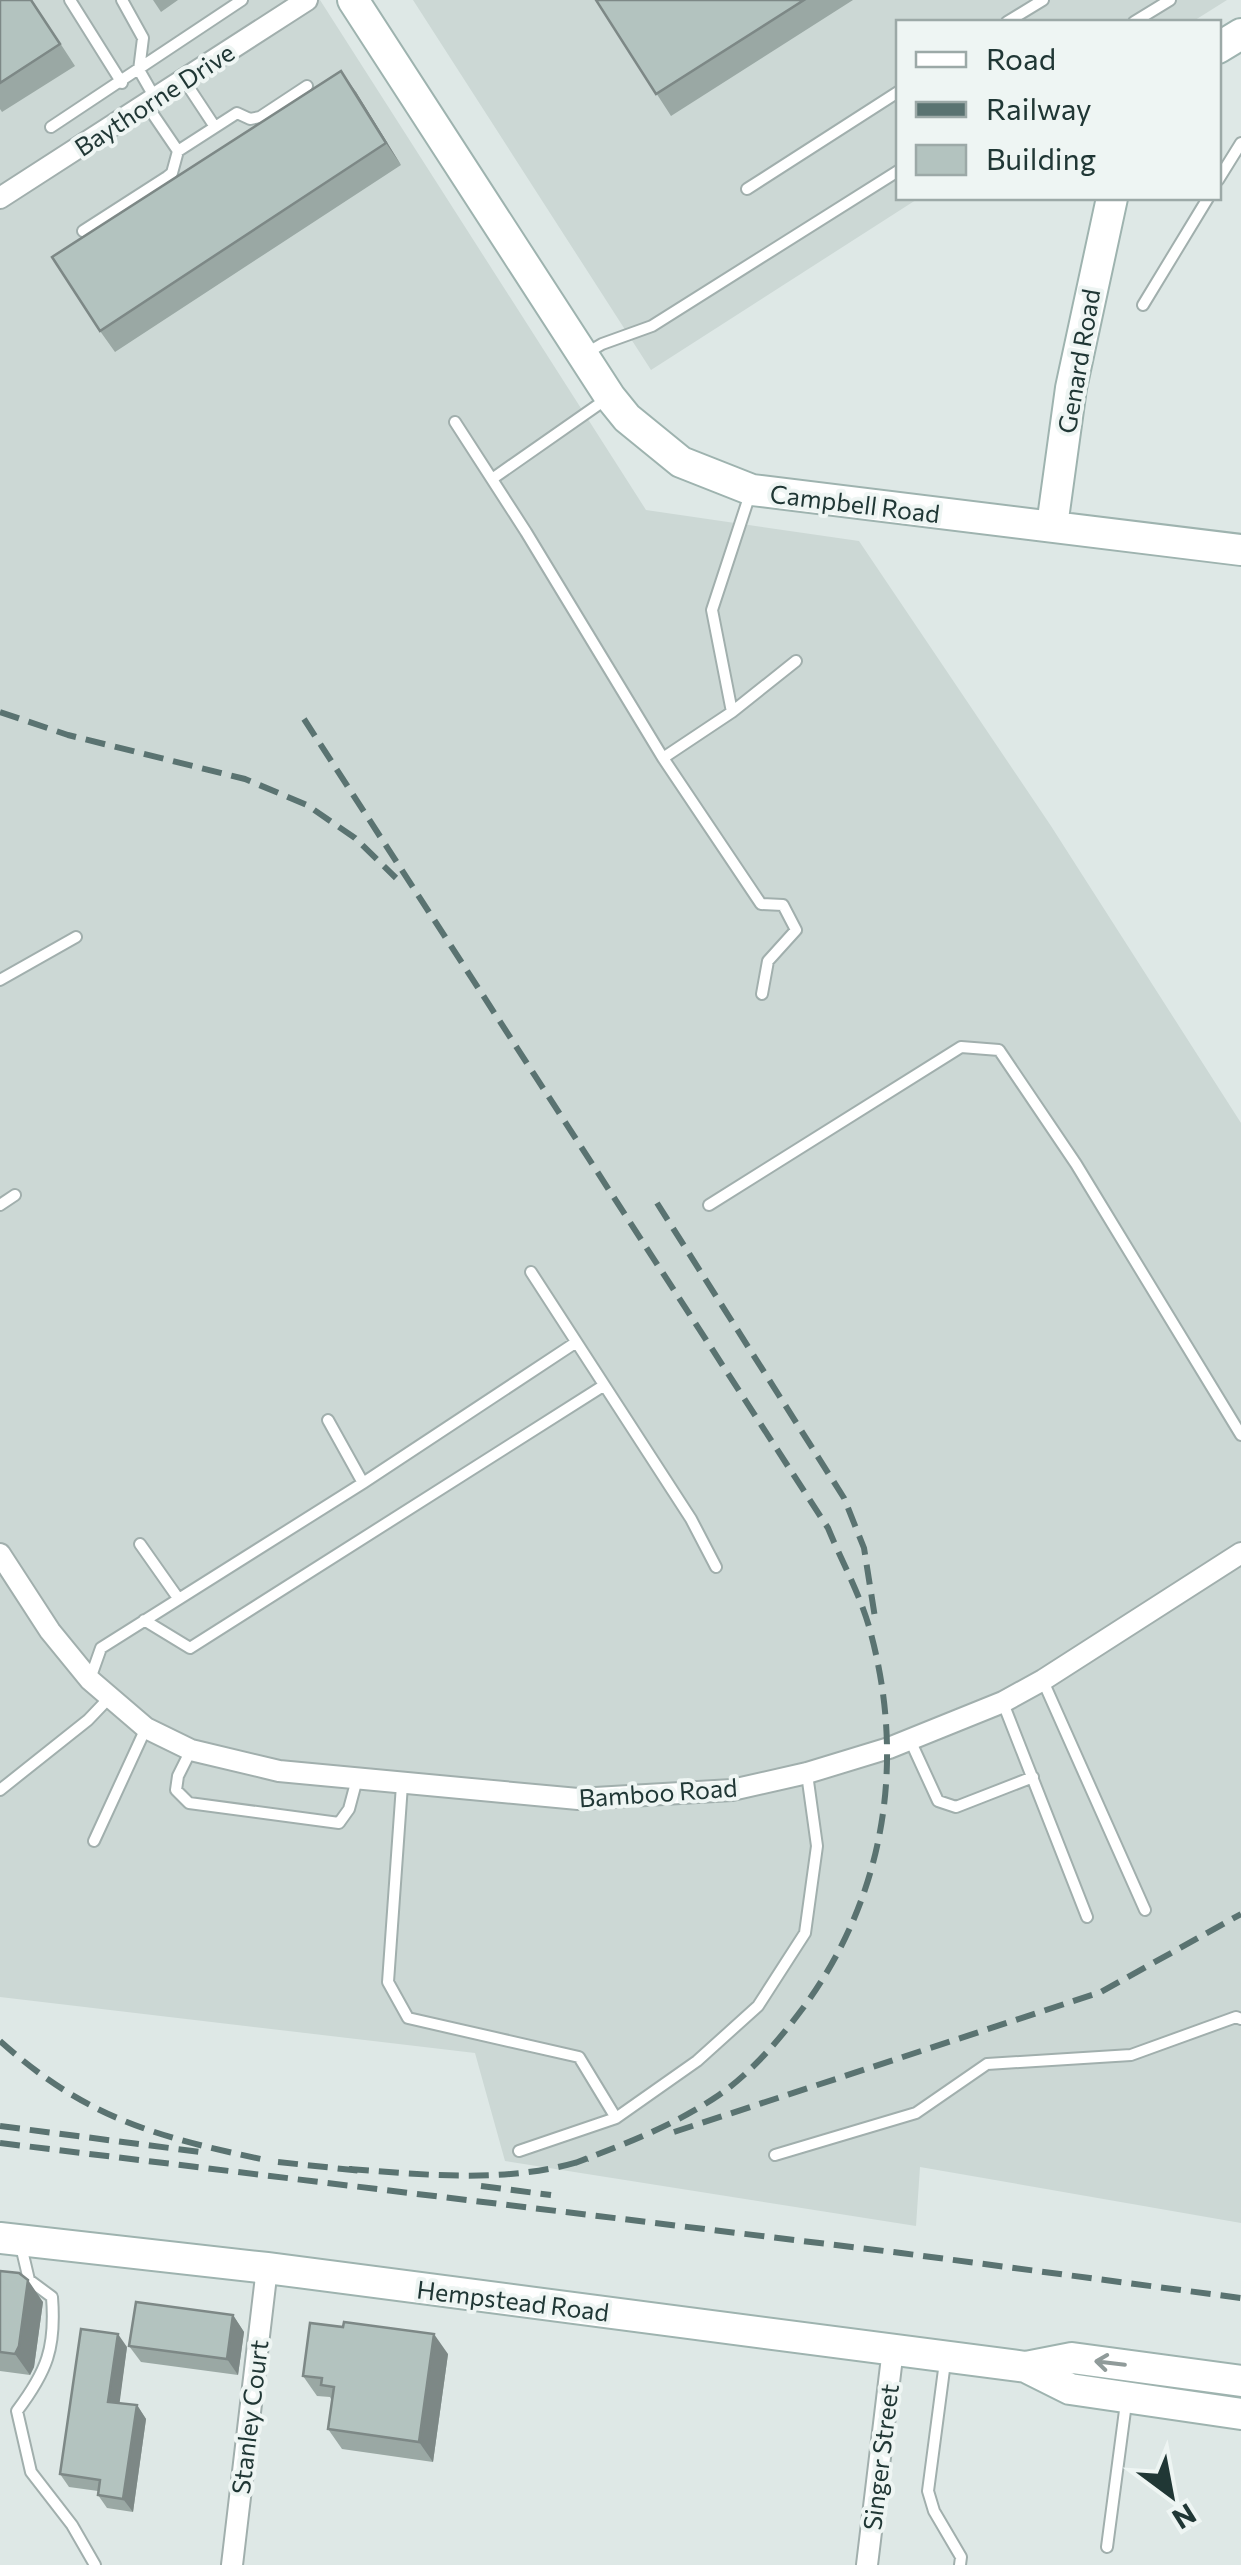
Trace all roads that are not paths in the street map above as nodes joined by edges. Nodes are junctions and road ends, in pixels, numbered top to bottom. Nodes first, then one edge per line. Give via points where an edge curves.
1 (70, 0) edge
2 (122, 0) edge
3 (242, 0) edge
4 (308, 0) edge
5 (353, 0) edge
6 (1042, 0) edge
7 (1170, 0) edge
8 (276, 9) edge
9 (1011, 20) edge
10 (1137, 20) edge
11 (139, 70) junction
12 (184, 80) junction
13 (122, 83) junction
14 (306, 86) dead end
15 (896, 93) edge
16 (151, 101) junction
17 (51, 127) dead end
18 (215, 127) junction
19 (1241, 142) edge
20 (178, 151) junction
21 (896, 171) edge
22 (1221, 175) edge
23 (748, 189) dead end
24 (0, 198) edge
25 (1112, 200) edge
26 (1207, 200) edge
27 (84, 230) dead end
28 (1143, 306) dead end
29 (584, 355) junction
30 (610, 396) junction
31 (455, 422) dead end
32 (492, 479) junction
33 (752, 490) junction
34 (1052, 526) junction
35 (1241, 550) edge
36 (796, 661) dead end
37 (732, 712) junction
38 (662, 758) junction
39 (76, 937) dead end
40 (0, 980) edge
41 (762, 994) dead end
42 (15, 1196) dead end
43 (709, 1204) dead end
44 (0, 1205) edge
45 (532, 1272) dead end
46 (576, 1344) junction
47 (603, 1386) junction
48 (328, 1420) dead end
49 (1241, 1435) edge
50 (363, 1482) junction
51 (140, 1544) dead end
52 (1241, 1553) edge
53 (0, 1554) edge
54 (716, 1567) dead end
55 (178, 1598) junction
56 (144, 1620) junction
57 (90, 1680) junction
58 (1042, 1680) junction
59 (110, 1697) junction
60 (1003, 1702) junction
61 (146, 1728) junction
62 (910, 1740) junction
63 (192, 1750) junction
64 (807, 1773) junction
65 (1033, 1776) junction
66 (357, 1780) junction
67 (402, 1784) junction
68 (0, 1790) edge
69 (94, 1841) dead end
70 (1145, 1910) dead end
71 (1087, 1917) dead end
72 (1241, 2019) edge
73 (616, 2118) junction
74 (519, 2150) dead end
75 (775, 2156) dead end
76 (10, 2239) edge
77 (267, 2268) junction
78 (893, 2349) junction
79 (945, 2356) junction
80 (1026, 2368) junction
81 (1177, 2372) junction
82 (1241, 2380) edge
83 (1126, 2397) junction
84 (1172, 2404) junction
85 (1241, 2414) edge
86 (1107, 2547) dead end
87 (95, 2565) edge
88 (232, 2565) edge
89 (867, 2565) edge
90 (960, 2565) edge

1 - 13 lane
2 - 11 lane via 144,38
3 - 11 lane
4 - 8 street, Baythorne Drive
5 - 29 main road, Campbell Road
6 - 9 lane
7 - 10 lane
8 - 12 street, Baythorne Drive
11 - 13 lane
11 - 16 lane
12 - 16 street, Baythorne Drive
12 - 18 lane
13 - 17 lane
14 - 18 lane via 260,117 237,113
15 - 23 lane
16 - 20 lane
16 - 24 street, Baythorne Drive
18 - 20 lane
19 - 22 lane
20 - 27 lane via 168,177
21 - 29 lane via 652,326
25 - 34 main road, Genard Road via 1072,388
26 - 28 lane
29 - 30 main road, Campbell Road
30 - 32 lane
30 - 33 main road, Campbell Road via 681,462
31 - 32 lane
32 - 38 lane
33 - 34 main road, Campbell Road
33 - 37 lane via 712,610
34 - 35 main road, Campbell Road
36 - 37 lane
37 - 38 lane
38 - 41 lane via 761,904 782,905 796,930 768,961
39 - 40 lane
42 - 44 lane
43 - 49 lane via 961,1048 999,1050
45 - 46 lane
46 - 47 lane
46 - 50 lane
47 - 54 lane
47 - 56 lane via 190,1648
48 - 50 lane
50 - 55 lane
51 - 55 lane
52 - 58 street, Bamboo Road
53 - 57 street, Bamboo Road
55 - 56 lane
56 - 57 lane via 101,1648
57 - 59 street, Bamboo Road
58 - 60 street, Bamboo Road
58 - 70 lane
59 - 61 street, Bamboo Road
59 - 68 lane
60 - 62 street, Bamboo Road
60 - 65 lane
61 - 63 street, Bamboo Road
61 - 69 lane
62 - 64 street, Bamboo Road
62 - 65 lane via 938,1801 956,1807
63 - 66 street, Bamboo Road via 279,1771
63 - 66 lane via 176,1790 189,1802 340,1823
64 - 67 street, Bamboo Road via 732,1790 578,1800
64 - 73 lane via 817,1846 804,1934 758,2006 697,2061
65 - 71 lane
66 - 67 street, Bamboo Road
67 - 73 lane via 388,1982 408,2018 579,2057
72 - 75 lane via 1131,2055 987,2064 916,2113
73 - 74 lane
76 - 77 main road, Hempstead Road
76 - 87 lane via 29,2280 52,2297 54,2331 40,2380 17,2411 30,2472
77 - 78 main road, Hempstead Road
77 - 88 street, Stanley Court
78 - 79 main road, Hempstead Road
78 - 89 street, Singer Street
79 - 80 main road, Hempstead Road
79 - 90 lane via 928,2491
81 -> 80 main road, Hempstead Road via 1072,2358
80 - 83 main road, Hempstead Road via 1070,2389
81 - 82 main road, Hempstead Road
81 - 84 main road
83 - 84 main road, Hempstead Road
83 - 86 lane
84 - 85 main road, Hempstead Road

